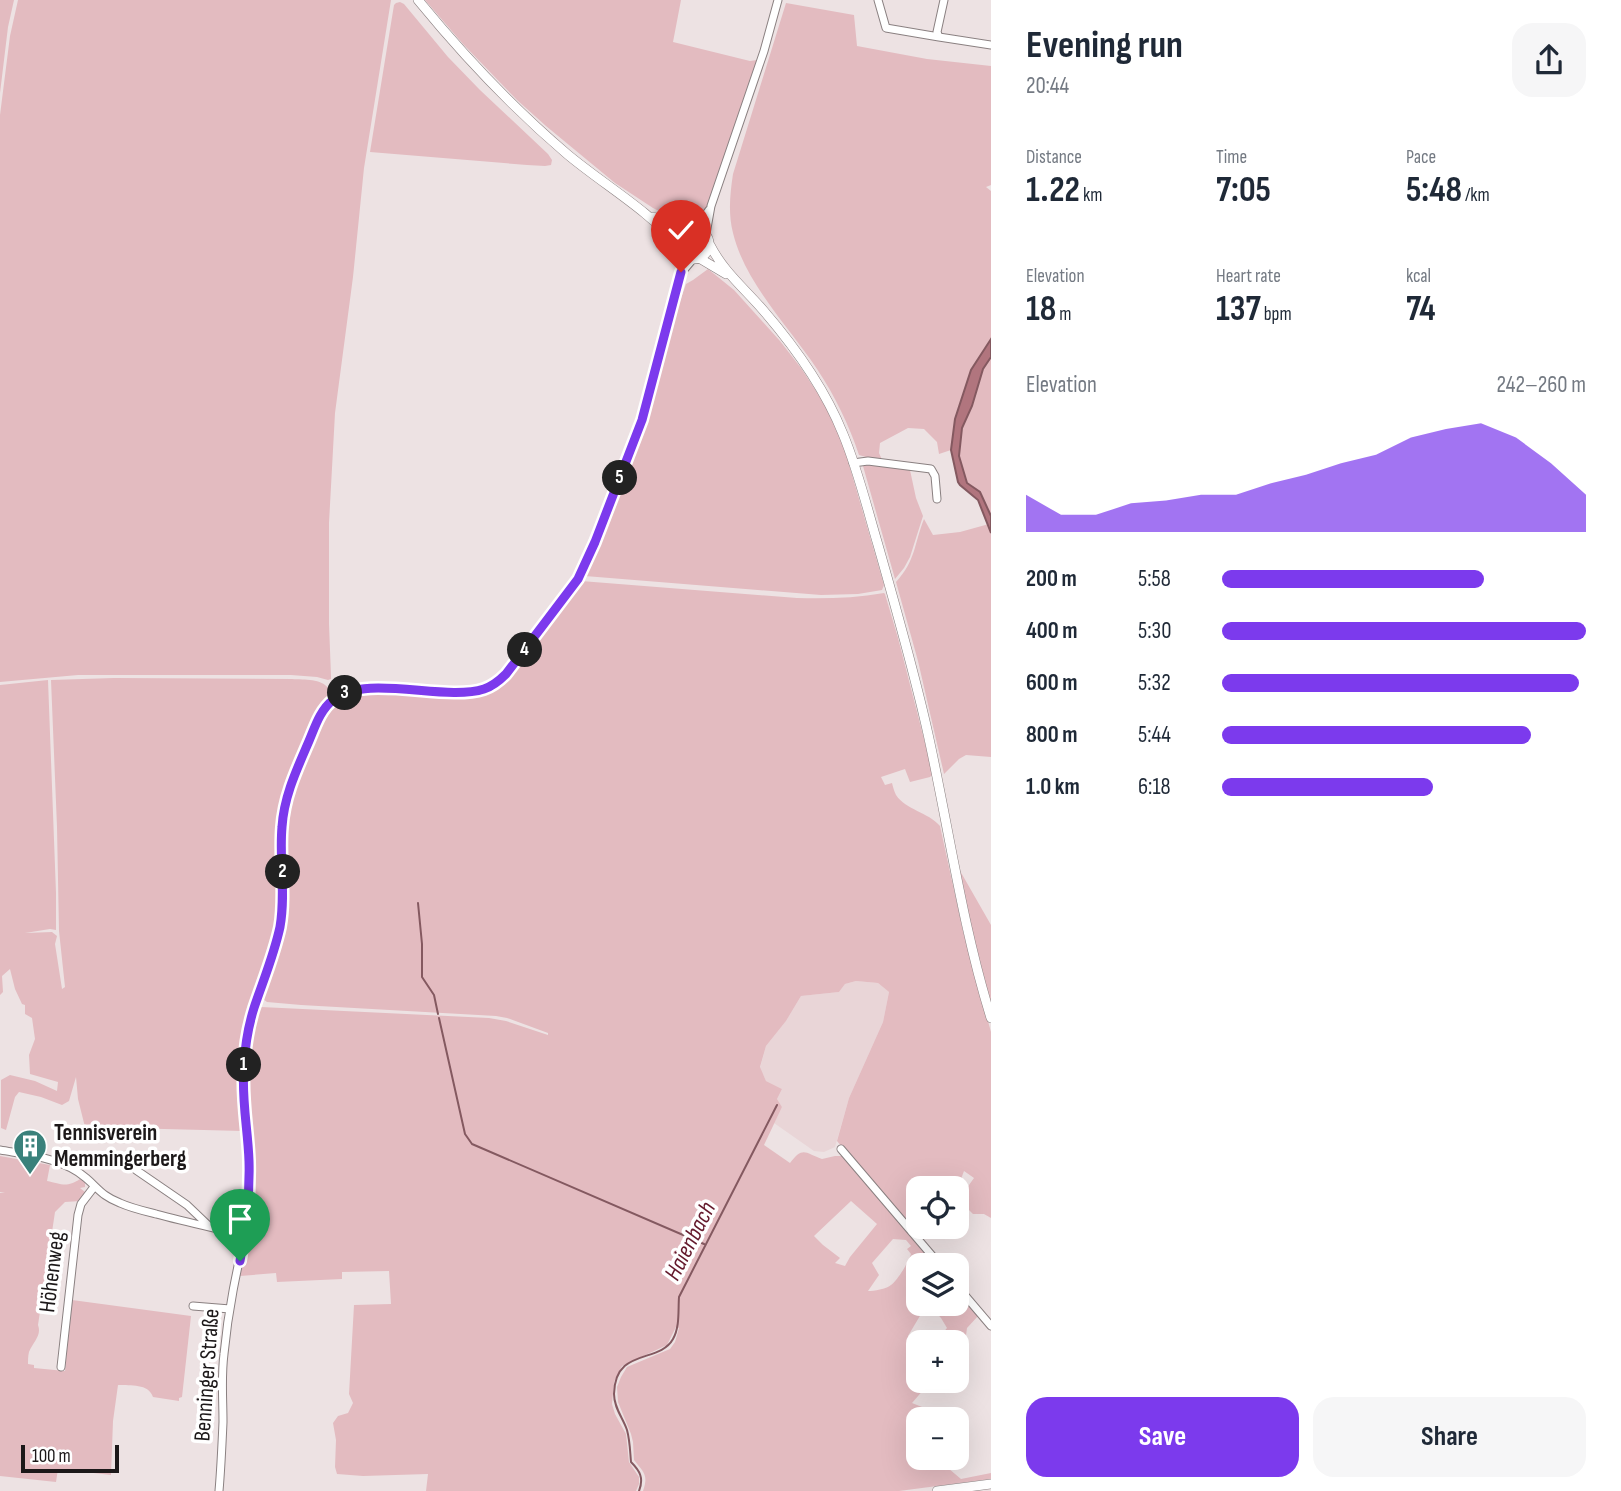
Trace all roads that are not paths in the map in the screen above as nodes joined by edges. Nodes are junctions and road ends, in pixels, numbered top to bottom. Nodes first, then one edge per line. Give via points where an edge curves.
1 (418, 0) edge
2 (778, 0) edge
3 (878, 0) edge
4 (944, 0) edge
5 (940, 38) junction
6 (991, 46) edge
7 (711, 206) junction
8 (648, 215) junction
9 (696, 228) junction
10 (686, 231) junction
11 (706, 234) junction
12 (710, 245) junction
13 (680, 250) junction
14 (696, 259) junction
15 (681, 272) junction
16 (731, 277) junction
17 (853, 463) junction
18 (937, 499) dead end
19 (990, 1014) edge
20 (841, 1149) dead end
21 (0, 1150) edge
22 (136, 1170) dead end
23 (94, 1187) junction
24 (210, 1227) junction
25 (244, 1235) junction
26 (930, 1253) edge
27 (969, 1300) edge
28 (193, 1306) dead end
29 (230, 1309) junction
30 (991, 1326) edge
31 (61, 1367) dead end
32 (991, 1484) edge
33 (219, 1491) edge
34 (937, 1491) edge

1 - 8 main road via 467,56 565,152
2 - 7 street
3 - 5 street via 886,28
4 - 5 street via 937,32
5 - 6 street
7 - 9 street
7 - 11 street
8 - 10 main road
8 - 13 main road
9 - 10 main road
9 - 11 main road
10 - 13 main road via 680,237
11 - 12 main road
12 - 14 main road
12 - 16 main road
13 - 14 main road
13 - 15 street, Benninger Straße
14 - 15 street
14 - 16 main road
15 - 25 street, Benninger Straße via 637,433 595,542 568,594 506,674 486,688 466,692 346,693 333,700 320,718 284,807 280,926 244,1057 249,1167
16 - 17 main road via 773,322 813,377 835,416
17 - 18 street via 931,469
17 - 19 main road via 916,683 969,939
20 - 26 street
21 - 23 street via 70,1168
22 - 24 street
23 - 24 street via 128,1206
23 - 31 street, Höhenweg via 78,1215
24 - 25 street
25 - 29 street, Benninger Straße
27 - 30 street
28 - 29 street
29 - 33 street, Benninger Straße via 223,1358
32 - 34 main road

